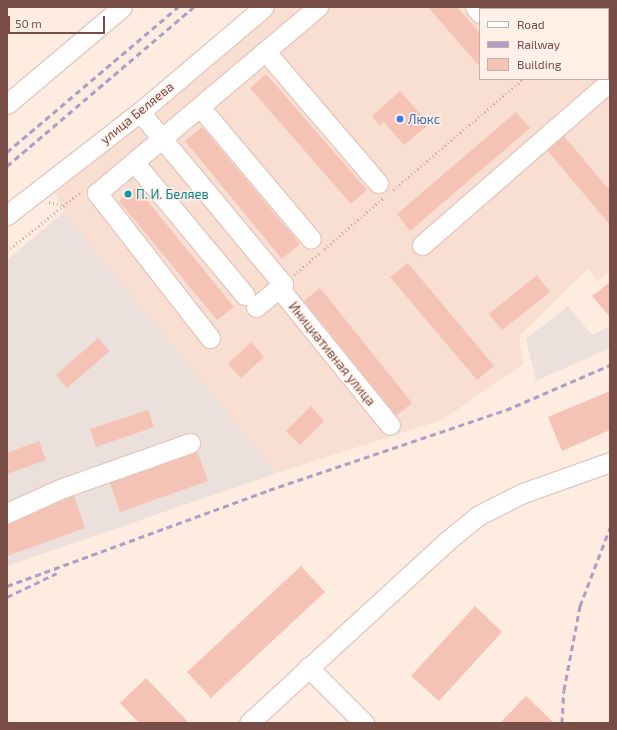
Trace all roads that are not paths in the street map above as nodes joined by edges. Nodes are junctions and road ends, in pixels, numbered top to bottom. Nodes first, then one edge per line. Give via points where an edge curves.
1 (122, 7) edge
2 (264, 7) edge
3 (318, 7) edge
4 (265, 51) junction
5 (610, 81) edge
6 (7, 104) edge
7 (200, 107) junction
8 (140, 112) junction
9 (162, 138) junction
10 (134, 162) junction
11 (378, 183) dead end
12 (7, 215) edge
13 (311, 239) dead end
14 (422, 245) dead end
15 (281, 286) junction
16 (210, 338) dead end
17 (390, 425) dead end
18 (190, 443) dead end
19 (610, 462) edge
20 (7, 512) edge
21 (308, 667) junction
22 (249, 723) edge
23 (364, 723) edge

1 - 6 street
2 - 8 street, улица Беляева
3 - 4 street
4 - 7 street
4 - 11 street
5 - 14 street
7 - 9 street
7 - 13 street
8 - 9 street, Инициативная улица
8 - 12 street, улица Беляева
9 - 10 street
9 - 15 street, Инициативная улица
10 - 15 street via 251,301
10 - 16 street via 97,193
15 - 17 street, Инициативная улица
18 - 20 street
19 - 21 street via 523,493 479,515
21 - 22 street
21 - 23 street

